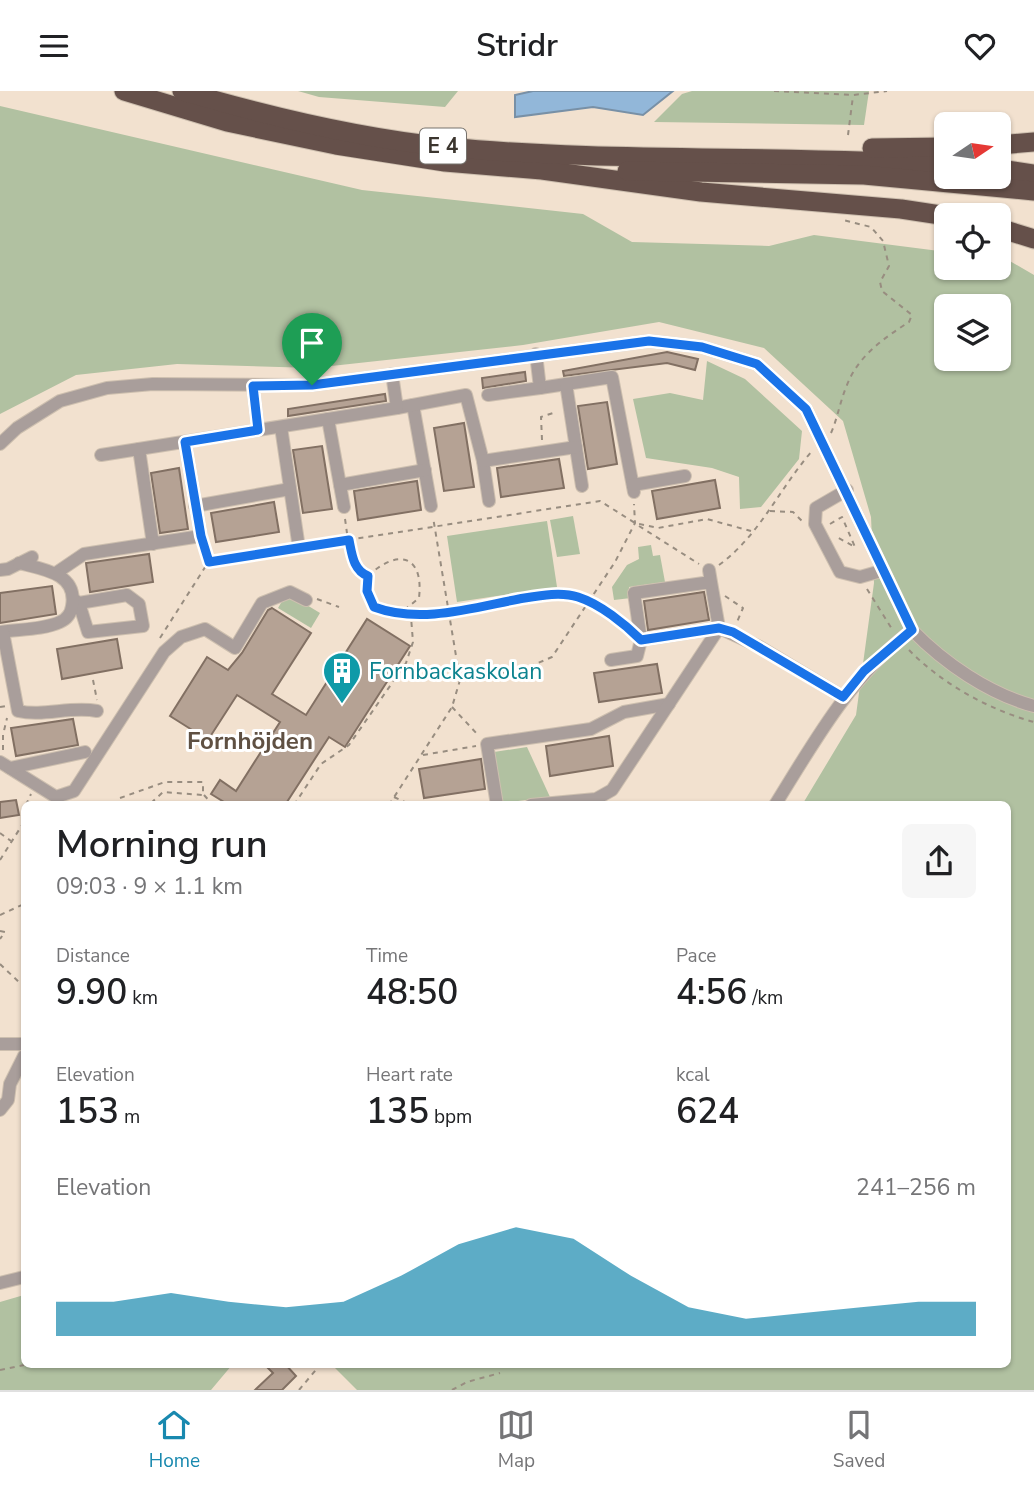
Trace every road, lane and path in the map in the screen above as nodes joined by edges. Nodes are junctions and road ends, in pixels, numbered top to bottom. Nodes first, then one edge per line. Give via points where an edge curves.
1 (124, 91) edge
2 (182, 91) edge
3 (774, 91) edge
4 (887, 91) edge
5 (853, 95) junction
6 (848, 135) dead end
7 (1034, 142) edge
8 (1012, 144) edge
9 (934, 147) edge
10 (710, 158) junction
11 (934, 164) edge
12 (542, 170) junction
13 (1012, 171) edge
14 (1034, 174) edge
15 (1034, 191) edge
16 (934, 214) edge
17 (836, 216) dead end
18 (1011, 232) edge
19 (1034, 239) edge
20 (536, 354) junction
21 (391, 374) junction
22 (566, 384) junction
23 (253, 386) junction
24 (540, 388) junction
25 (488, 395) dead end
26 (413, 405) junction
27 (397, 408) junction
28 (570, 410) junction
29 (328, 419) junction
30 (281, 427) junction
31 (258, 430) junction
32 (830, 434) dead end
33 (185, 442) junction
34 (0, 444) edge
35 (576, 447) junction
36 (139, 449) junction
37 (813, 451) dead end
38 (543, 452) junction
39 (101, 455) dead end
40 (483, 461) junction
41 (425, 470) junction
42 (685, 477) dead end
43 (340, 485) junction
44 (582, 486) dead end
45 (634, 488) junction
46 (290, 489) junction
47 (847, 490) junction
48 (489, 501) dead end
49 (195, 506) junction
50 (431, 506) joint
51 (344, 507) joint
52 (635, 523) junction
53 (435, 527) junction
54 (820, 529) junction
55 (751, 531) junction
56 (201, 536) junction
57 (349, 540) junction
58 (153, 544) junction
59 (299, 548) junction
60 (32, 557) dead end
61 (209, 562) junction
62 (19, 563) junction
63 (0, 570) edge
64 (881, 571) junction
65 (56, 573) junction
66 (368, 576) junction
67 (710, 581) junction
68 (306, 600) dead end
69 (76, 601) junction
70 (326, 601) dead end
71 (589, 603) junction
72 (339, 607) dead end
73 (448, 611) junction
74 (401, 613) junction
75 (411, 615) junction
76 (719, 628) junction
77 (912, 630) junction
78 (1, 632) edge
79 (733, 632) junction
80 (160, 639) dead end
81 (641, 640) junction
82 (3, 655) edge
83 (611, 660) dead end
84 (93, 680) dead end
85 (460, 680) junction
86 (843, 697) junction
87 (668, 704) junction
88 (14, 705) junction
89 (1034, 706) edge
90 (452, 707) junction
91 (97, 711) joint
92 (487, 744) junction
93 (85, 753) dead end
94 (423, 755) junction
95 (4, 765) edge
96 (32, 793) dead end
97 (203, 795) junction
98 (394, 797) junction
99 (120, 798) dead end
100 (28, 801) edge
101 (153, 801) edge
102 (209, 801) edge
103 (297, 801) edge
104 (392, 801) edge
105 (402, 801) edge
106 (496, 801) edge
107 (597, 801) edge
108 (778, 801) edge
109 (21, 827) edge
110 (0, 833) edge
111 (12, 841) junction
112 (0, 860) edge
113 (21, 905) edge
114 (0, 915) edge
115 (0, 931) edge
116 (0, 939) edge
117 (0, 964) edge
118 (21, 984) edge
119 (0, 1044) edge
120 (21, 1044) edge
121 (21, 1062) edge
122 (4, 1105) edge
123 (21, 1278) edge
124 (0, 1283) edge
125 (21, 1365) edge
126 (317, 1368) edge
127 (0, 1370) edge
128 (500, 1373) dead end
129 (299, 1390) edge
130 (452, 1390) edge

1 - 12 highway, E 4 via 227,122 336,145 444,162
2 - 10 highway, E 4 via 340,130 444,146
3 - 5 path
4 - 5 path
5 - 6 path
7 - 8 highway
9 - 10 highway
10 - 11 highway, E 4
12 - 15 highway, E 4 via 863,175
12 - 16 highway via 701,192
13 - 14 highway
17 - 32 path via 849,224 871,227 883,241 889,266 880,282 883,291 912,315 858,363
18 - 19 highway
20 - 21 street
20 - 24 street
20 - 47 street via 649,341 702,347 757,364 806,409
21 - 23 street via 312,385
21 - 27 street
22 - 24 street
22 - 28 street
22 - 45 street via 612,377
23 - 31 street
23 - 34 street via 107,388 60,401
24 - 25 street
26 - 27 street
26 - 40 street via 466,395
26 - 41 street
27 - 29 street
28 - 35 street
28 - 38 path via 541,417
29 - 30 street
29 - 43 street
30 - 31 street
30 - 46 street
31 - 33 street
33 - 36 street
33 - 49 street
35 - 38 street
35 - 44 street
36 - 39 street
36 - 58 street
37 - 55 path
38 - 40 street
40 - 48 street
41 - 43 street
41 - 50 street
42 - 45 street
43 - 51 street
45 - 52 path
46 - 49 street
46 - 59 street
47 - 54 street via 816,507
47 - 64 street
49 - 56 street
50 - 53 path
51 - 57 path
52 - 53 path via 600,502
52 - 55 path via 658,528 707,519
52 - 67 path
52 - 71 path
53 - 57 path
53 - 73 path
54 - 54 path via 842,517 855,547 849,545
54 - 64 street via 840,572 860,577
55 - 67 path via 743,547
56 - 58 street
56 - 61 path
57 - 59 path
57 - 66 path via 360,573
58 - 65 street via 84,554
59 - 61 path
60 - 62 street
61 - 80 path
62 - 63 street
62 - 65 street
64 - 77 street
65 - 69 street via 65,579
66 - 74 path via 367,591 374,607
66 - 74 path via 391,560 407,559 417,566 419,598
67 - 76 street
67 - 79 path via 743,608
67 - 81 street via 634,593
68 - 95 street via 290,592 262,603 235,648 205,629 181,637 163,652 75,789 56,797
69 - 69 street via 127,595 139,604 143,626 88,632
69 - 78 street via 59,623
70 - 72 path
71 - 73 path via 577,597 537,596
71 - 81 path
71 - 85 path via 552,657 524,669
73 - 75 path
73 - 85 path
74 - 75 path
75 - 103 path via 413,642 406,663 349,745 321,764
76 - 79 street
76 - 81 street
76 - 87 street
77 - 86 street via 864,671
77 - 89 street via 996,692
78 - 82 street
79 - 86 street
81 - 83 street via 637,656
82 - 88 street
84 - 91 path
85 - 90 path
86 - 108 street
87 - 92 street via 624,712 591,729
87 - 107 street via 627,771
88 - 91 street via 29,714 76,707
88 - 95 path via 3,735
90 - 92 path
90 - 94 path
92 - 94 path
92 - 106 street
93 - 95 street
94 - 98 path
96 - 100 path
97 - 99 path via 203,782 165,782
97 - 101 path via 163,792
97 - 102 path
98 - 104 path
98 - 105 path
109 - 111 path
110 - 111 path
111 - 112 path
113 - 114 path
115 - 116 path via 5,932
117 - 118 path
119 - 120 street
121 - 122 street
123 - 124 street
125 - 127 path
126 - 129 path
128 - 130 path

